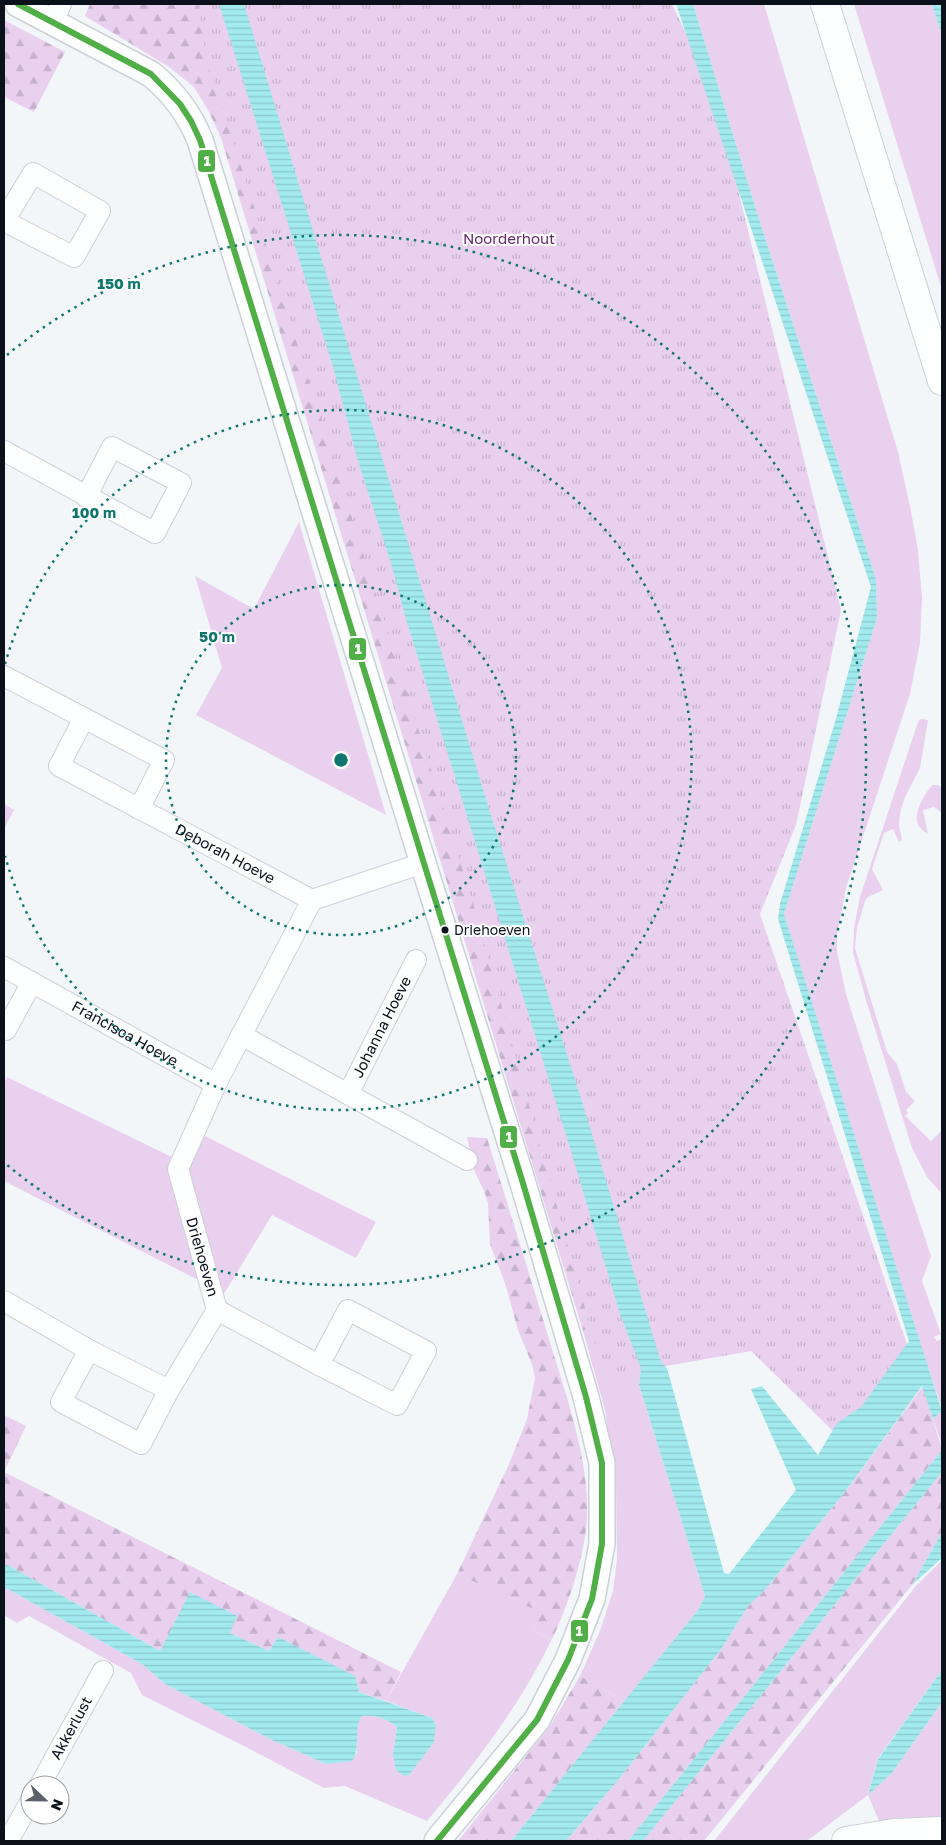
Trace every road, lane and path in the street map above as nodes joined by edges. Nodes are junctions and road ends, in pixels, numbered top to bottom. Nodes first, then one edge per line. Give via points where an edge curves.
1 (18, 4) edge
2 (825, 4) edge
3 (57, 13) edge
4 (4, 221) edge
5 (942, 381) edge
6 (4, 452) edge
7 (86, 497) junction
8 (4, 676) edge
9 (84, 718) junction
10 (139, 809) junction
11 (422, 863) junction
12 (312, 900) junction
13 (416, 960) dead end
14 (4, 966) edge
15 (32, 982) junction
16 (4, 1028) edge
17 (241, 1035) junction
18 (216, 1084) junction
19 (348, 1094) junction
20 (467, 1160) dead end
21 (4, 1301) edge
22 (217, 1310) junction
23 (89, 1350) junction
24 (318, 1365) junction
25 (169, 1390) junction
26 (103, 1671) dead end
27 (46, 1775) edge
28 (20, 1820) edge
29 (942, 1832) edge
30 (8, 1841) edge
31 (438, 1841) edge
32 (846, 1841) edge

1 - 3 street
2 - 5 main road
3 - 11 street via 151,74 166,86 192,120
4 - 4 street via 74,257 100,211 33,173
6 - 7 street
7 - 7 street via 155,533 181,484 112,448
8 - 9 street
9 - 10 street, Deborah Hoeve via 59,766
9 - 10 street via 164,760
10 - 12 street, Deborah Hoeve
11 - 12 street
11 - 31 street via 522,1180 602,1463 602,1544 592,1599 568,1660 537,1720
12 - 17 street, Driehoeven
13 - 19 street, Johanna Hoeve
14 - 15 street, Francisca Hoeve
15 - 16 street via 6,1030
15 - 18 street, Francisca Hoeve
17 - 18 street, Driehoeven
17 - 19 street, Johanna Hoeve
18 - 22 street, Driehoeven via 178,1169
19 - 20 street, Johanna Hoeve
21 - 23 street
22 - 24 street
22 - 25 street, Driehoeven
23 - 25 street
23 - 25 street, Driehoeven via 61,1402 142,1444
24 - 24 street via 397,1404 426,1351 348,1310
26 - 27 street, Akkerlust
28 - 30 street
29 - 32 main road via 886,1833

